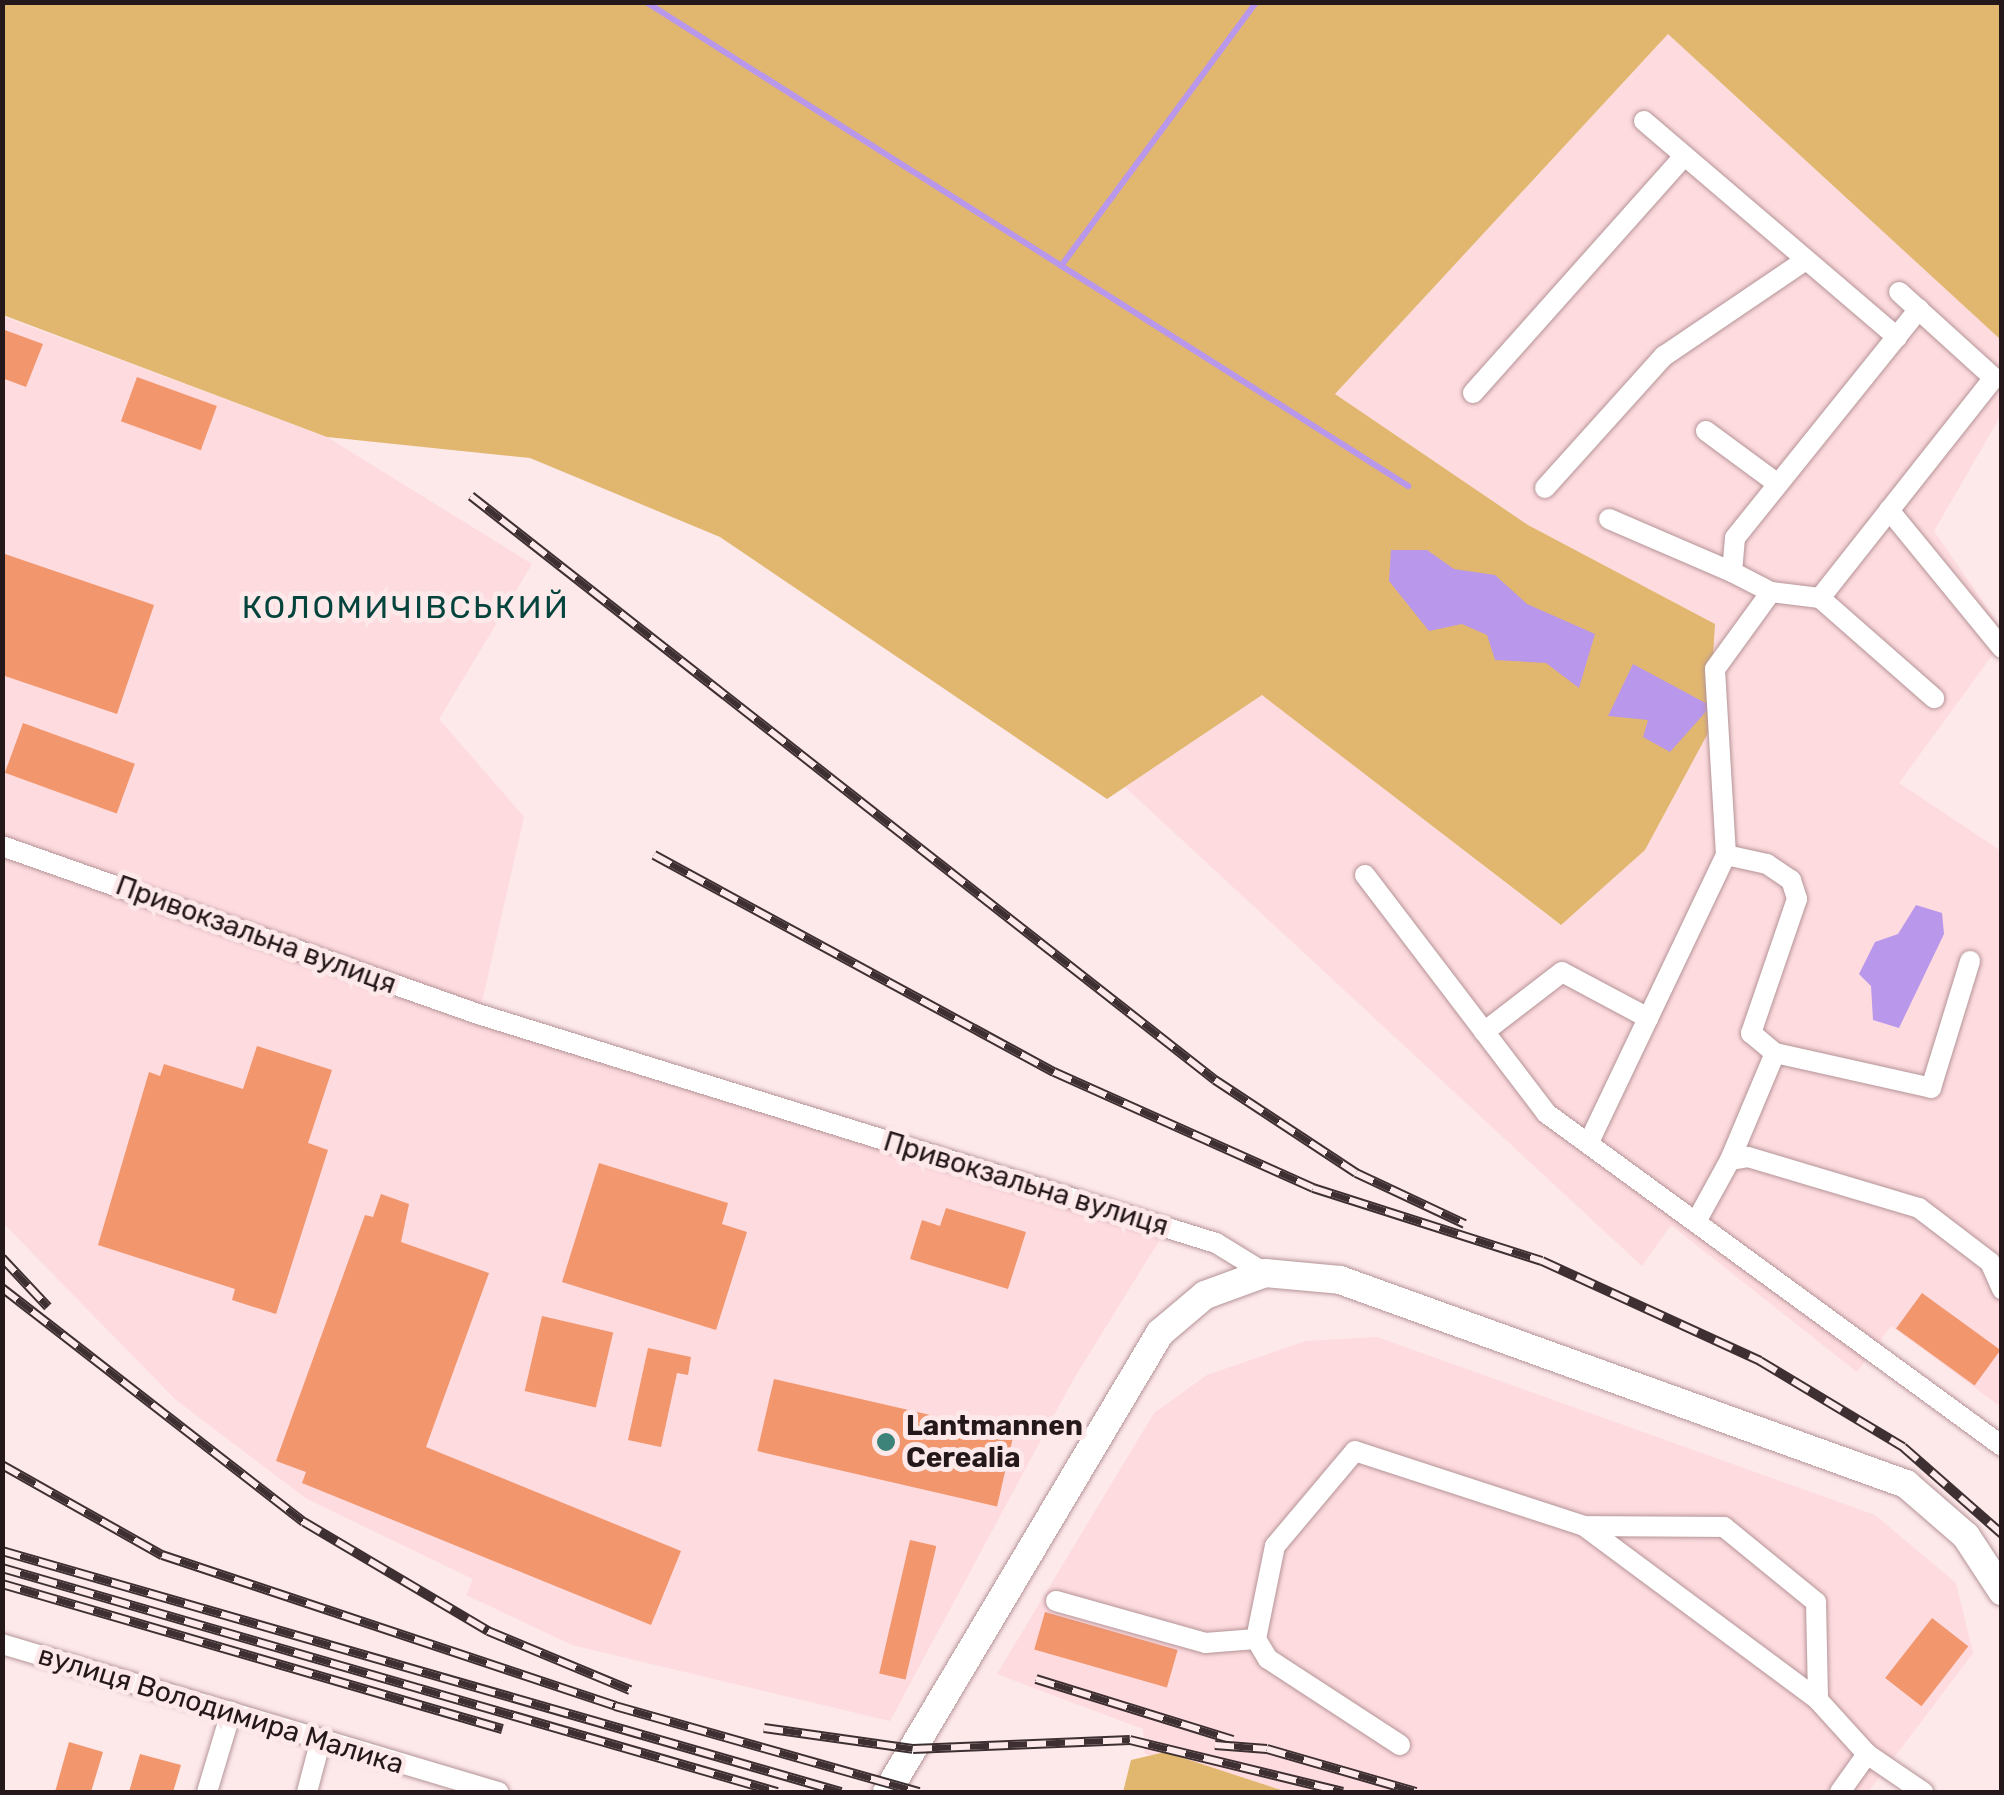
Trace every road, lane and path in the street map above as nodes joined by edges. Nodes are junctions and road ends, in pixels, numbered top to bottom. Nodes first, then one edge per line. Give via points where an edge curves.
1 (1644, 122) dead end
2 (1684, 156) junction
3 (1806, 260) junction
4 (1899, 292) dead end
5 (1918, 310) junction
6 (1897, 337) junction
7 (1473, 392) dead end
8 (1706, 431) dead end
9 (1778, 484) junction
10 (1545, 488) dead end
11 (1890, 510) junction
12 (1609, 518) dead end
13 (1732, 572) junction
14 (1771, 592) junction
15 (1820, 598) junction
16 (2002, 648) edge
17 (1934, 698) dead end
18 (2, 846) edge
19 (1726, 855) junction
20 (1364, 875) dead end
21 (1970, 961) dead end
22 (1648, 1018) junction
23 (1484, 1032) junction
24 (1774, 1053) junction
25 (1590, 1140) junction
26 (1730, 1160) junction
27 (1697, 1220) junction
28 (1265, 1273) junction
29 (2002, 1290) edge
30 (2002, 1446) edge
31 (1584, 1526) junction
32 (2002, 1591) edge
33 (1056, 1601) dead end
34 (1256, 1638) junction
35 (2, 1644) edge
36 (1818, 1700) junction
37 (231, 1712) junction
38 (321, 1739) junction
39 (1400, 1745) dead end
40 (1868, 1754) junction
41 (208, 1792) edge
42 (307, 1792) edge
43 (498, 1792) edge
44 (887, 1792) edge
45 (1840, 1792) edge
46 (1923, 1792) edge

1 - 2 street
2 - 3 street
2 - 7 street
3 - 6 street
3 - 10 street via 1664,356
4 - 5 street
5 - 6 street
5 - 11 street via 1994,378
6 - 9 street
8 - 9 street
9 - 13 street via 1736,538
11 - 15 street
11 - 16 street
12 - 13 street
13 - 14 street
14 - 15 street
14 - 19 street via 1715,669
15 - 17 street
18 - 28 street, Привокзальна вулиця via 478,1014 1216,1243
19 - 22 street
19 - 24 street via 1767,864 1791,880 1798,899 1751,1033
20 - 23 street
21 - 24 street via 1932,1088
22 - 23 street via 1562,972
22 - 25 street
23 - 25 street via 1546,1113
24 - 26 street
25 - 27 street
26 - 27 street
26 - 29 street via 1748,1157 1919,1208 1990,1262
27 - 30 street
28 - 32 main road, Привокзальна вулиця via 1340,1280 1906,1484 1966,1536
28 - 44 main road via 1205,1295 1160,1333
31 - 34 street via 1355,1451 1275,1546
31 - 36 street
31 - 36 street via 1724,1527 1816,1602
33 - 34 street via 1205,1643
34 - 39 street via 1268,1658
35 - 37 street, вулиця Володимира Малика
36 - 40 street
37 - 38 street, вулиця Володимира Малика
37 - 41 street
38 - 42 street
38 - 43 street, вулиця Володимира Малика
40 - 45 street
40 - 46 street

